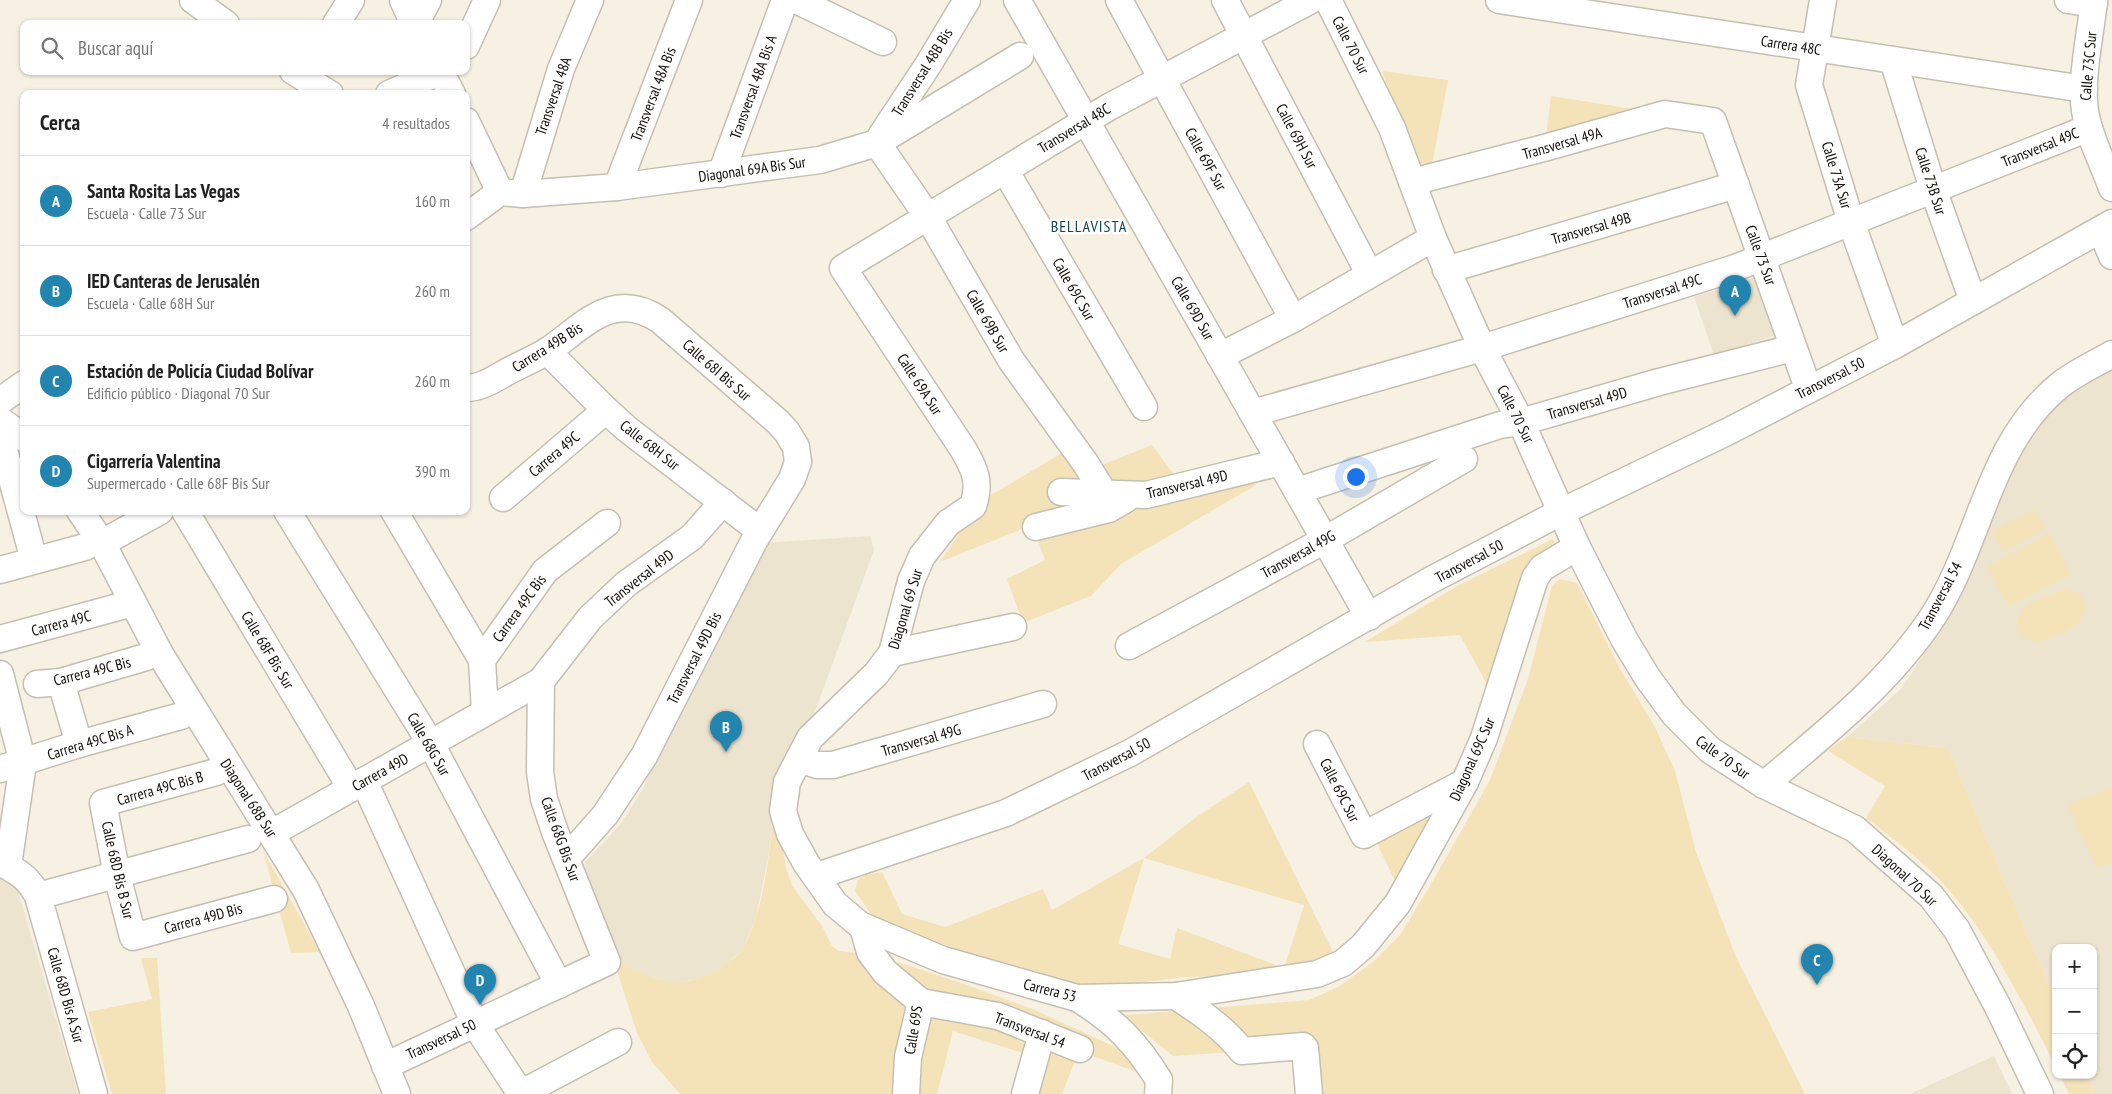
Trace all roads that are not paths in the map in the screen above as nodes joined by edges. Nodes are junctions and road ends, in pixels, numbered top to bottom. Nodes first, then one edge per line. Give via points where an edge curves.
1 (193, 0) edge
2 (402, 0) edge
3 (428, 0) edge
4 (487, 0) edge
5 (590, 0) edge
6 (689, 0) edge
7 (785, 0) edge
8 (796, 0) edge
9 (967, 0) edge
10 (1017, 0) edge
11 (1119, 0) edge
12 (1225, 0) edge
13 (1311, 0) edge
14 (1328, 0) edge
15 (1499, 0) edge
16 (1823, 0) edge
17 (2068, 0) edge
18 (2094, 2) edge
19 (1633, 10) edge
20 (220, 20) edge
21 (412, 20) edge
22 (416, 20) edge
23 (1244, 36) junction
24 (470, 37) edge
25 (2101, 41) edge
26 (883, 42) dead end
27 (1816, 48) junction
28 (1020, 56) dead end
29 (1893, 60) junction
30 (297, 78) edge
31 (447, 79) edge
32 (1162, 79) junction
33 (2084, 89) junction
34 (322, 90) edge
35 (404, 90) edge
36 (1086, 121) junction
37 (1713, 121) joint
38 (470, 126) edge
39 (2089, 128) junction
40 (877, 143) junction
41 (1005, 170) junction
42 (721, 174) junction
43 (1412, 182) junction
44 (1736, 185) junction
45 (617, 187) junction
46 (2112, 188) edge
47 (1933, 189) junction
48 (511, 193) junction
49 (470, 215) edge
50 (928, 217) junction
51 (1851, 222) junction
52 (2106, 226) edge
53 (1433, 238) junction
54 (2112, 256) edge
55 (1762, 258) junction
56 (843, 268) joint
57 (1446, 270) junction
58 (1369, 273) junction
59 (1973, 300) junction
60 (627, 307) joint
61 (1292, 318) junction
62 (1896, 345) junction
63 (1482, 348) junction
64 (1793, 348) junction
65 (547, 350) junction
66 (2112, 354) edge
67 (1220, 356) junction
68 (20, 387) edge
69 (470, 387) edge
70 (1808, 388) junction
71 (0, 401) edge
72 (1144, 407) dead end
73 (606, 410) junction
74 (1253, 413) junction
75 (0, 420) edge
76 (1521, 422) junction
77 (0, 435) edge
78 (20, 435) edge
79 (796, 447) joint
80 (1464, 459) dead end
81 (1281, 462) junction
82 (19, 490) edge
83 (1297, 491) junction
84 (1061, 492) dead end
85 (1105, 495) junction
86 (1133, 495) junction
87 (502, 498) dead end
88 (723, 502) junction
89 (973, 506) joint
90 (1561, 512) junction
91 (24, 515) edge
92 (82, 515) edge
93 (152, 515) edge
94 (188, 515) edge
95 (289, 515) edge
96 (396, 515) edge
97 (608, 523) dead end
98 (1036, 527) dead end
99 (760, 530) junction
100 (1325, 540) junction
101 (93, 545) junction
102 (1577, 547) junction
103 (34, 560) junction
104 (0, 570) edge
105 (122, 606) dead end
106 (1369, 617) junction
107 (1013, 627) dead end
108 (0, 639) edge
109 (1129, 646) dead end
110 (892, 654) junction
111 (146, 657) dead end
112 (482, 660) junction
113 (0, 674) edge
114 (541, 681) junction
115 (1043, 704) dead end
116 (485, 712) junction
117 (181, 716) dead end
118 (80, 744) junction
119 (431, 744) junction
120 (1317, 744) dead end
121 (799, 759) junction
122 (12, 766) edge
123 (216, 772) dead end
124 (1465, 782) junction
125 (357, 785) junction
126 (1764, 785) junction
127 (104, 803) joint
128 (260, 836) junction
129 (567, 858) junction
130 (4, 864) edge
131 (117, 875) junction
132 (817, 876) junction
133 (38, 896) junction
134 (274, 899) dead end
135 (863, 927) junction
136 (133, 937) joint
137 (607, 962) joint
138 (1342, 963) joint
139 (559, 985) junction
140 (1176, 996) junction
141 (1077, 998) junction
142 (921, 1002) junction
143 (475, 1024) junction
144 (1042, 1033) junction
145 (618, 1042) dead end
146 (1080, 1050) dead end
147 (385, 1066) junction
148 (94, 1094) edge
149 (397, 1094) edge
150 (520, 1094) edge
151 (906, 1094) edge
152 (1025, 1094) edge
153 (1158, 1094) edge
154 (1309, 1094) edge
155 (2040, 1094) edge

1 - 20 street
2 - 21 street
3 - 22 street
4 - 24 street
5 - 48 street, Transversal 48A
6 - 45 street, Transversal 48A Bis
7 - 42 street, Transversal 48A Bis A
8 - 26 street
9 - 40 street, Transversal 48B Bis
10 - 36 street, Calle 69D Sur
11 - 32 street, Calle 69F Sur
12 - 23 street, Calle 69H Sur
13 - 23 street, Transversal 48C
14 - 43 street, Calle 70 Sur via 1384,111
15 - 19 street, Carrera 48C
16 - 27 street, Calle 73A Sur
17 - 18 street
18 - 25 street, Calle 73C Sur
19 - 27 street, Carrera 48C
23 - 32 street, Transversal 48C
23 - 58 street, Calle 69H Sur
25 - 33 street, Calle 73C Sur
27 - 29 street, Carrera 48C
27 - 51 street, Calle 73A Sur via 1809,85
28 - 40 street, Diagonal 69A Bis Sur
29 - 33 street, Carrera 48C
29 - 47 street, Calle 73B Sur
30 - 34 street
31 - 35 street
32 - 36 street, Transversal 48C
32 - 61 street, Calle 69F Sur
33 - 39 street, Calle 73C Sur via 2084,110
36 - 41 street, Transversal 48C
36 - 67 street, Calle 69D Sur
37 - 43 street, Transversal 49A via 1665,114
37 - 44 street, Calle 73 Sur
38 - 48 street
39 - 46 street, Calle 73C Sur
39 - 47 street, Transversal 49C
40 - 42 street, Diagonal 69A Bis Sur via 820,160
40 - 50 street, Calle 69B Sur
41 - 50 street, Transversal 48C
41 - 72 street, Calle 69C Sur
42 - 45 street, Diagonal 69A Bis Sur
43 - 53 street, Calle 70 Sur
44 - 55 street, Calle 73 Sur
44 - 57 street, Transversal 49B
45 - 48 street, Diagonal 69A Bis Sur
47 - 51 street, Transversal 49C
47 - 59 street, Calle 73B Sur
48 - 49 street
50 - 56 street, Transversal 48C
50 - 85 street, Calle 69B Sur via 1011,360
51 - 55 street, Transversal 49C
51 - 62 street, Calle 73A Sur
52 - 54 street
52 - 59 street, Transversal 50
53 - 57 street, Calle 70 Sur
53 - 58 street
55 - 63 street, Transversal 49C
55 - 64 street, Calle 73 Sur
56 - 89 street, Calle 69A Sur via 975,469 978,483
57 - 63 street, Calle 70 Sur
58 - 61 street
59 - 62 street, Transversal 50
60 - 65 street, Carrera 49B Bis via 597,314
60 - 79 street, Calle 68I Bis Sur via 660,320 778,422
61 - 67 street
62 - 70 street, Transversal 50
63 - 74 street, Transversal 49C
63 - 76 street, Calle 70 Sur
64 - 70 street, Calle 73 Sur
64 - 76 street, Transversal 49D
65 - 69 street, Carrera 49B Bis via 484,384
65 - 73 street, Calle 68H Sur
66 - 126 street, Transversal 54 via 2061,384 2030,417 2004,454 1953,577 1932,616 1861,701
67 - 74 street, Calle 69D Sur
68 - 71 street
70 - 90 street, Transversal 50 via 1729,431
73 - 87 street, Carrera 49C
73 - 88 street, Calle 68H Sur
74 - 81 street, Calle 69D Sur
75 - 78 street
76 - 83 street, Transversal 49D via 1500,425
76 - 90 street, Calle 70 Sur
77 - 82 street
79 - 99 street, Transversal 49D Bis via 798,462 792,478
80 - 100 street, Transversal 49G
81 - 83 street, Calle 69D Sur
81 - 86 street, Transversal 49D via 1146,495
83 - 100 street, Calle 69D Sur
84 - 85 street, Transversal 49D
85 - 86 street, Transversal 49D
86 - 98 street via 1109,509
88 - 99 street, Calle 68H Sur
88 - 114 street, Transversal 49D via 692,537 626,584 590,618
89 - 110 street, Diagonal 69 Sur via 948,523 922,556 910,581
90 - 102 street, Calle 70 Sur
90 - 106 street, Transversal 50
91 - 103 street
92 - 101 street, Diagonal 68B Sur
93 - 101 street
94 - 125 street, Calle 68F Bis Sur
95 - 119 street, Calle 68G Sur
96 - 112 street
97 - 112 street, Carrera 49C Bis via 545,571
99 - 129 street, Transversal 49D Bis via 644,756 605,815
100 - 106 street, Calle 69D Sur
100 - 109 street, Transversal 49G
101 - 103 street
101 - 128 street, Diagonal 68B Sur via 229,768
102 - 124 street, Diagonal 69C Sur via 1542,568 1535,578 1494,711
102 - 126 street, Calle 70 Sur via 1624,639 1659,695 1710,750
103 - 104 street
105 - 108 street, Carrera 49C
106 - 132 street, Transversal 50 via 1130,752 1006,813
107 - 110 street
110 - 121 street, Diagonal 69 Sur via 876,674 810,738
111 - 118 street, Carrera 49C Bis via 49,683
112 - 116 street
113 - 122 street
114 - 116 street, Carrera 49D
114 - 129 street, Calle 68G Bis Sur via 540,772 544,799
115 - 121 street, Transversal 49G via 833,765 817,765
116 - 119 street, Carrera 49D
117 - 118 street, Carrera 49C Bis A
118 - 122 street, Carrera 49C Bis A
119 - 125 street, Carrera 49D
119 - 139 street, Calle 68G Sur
120 - 124 street, Calle 69C Sur via 1364,835
121 - 132 street via 786,782 783,811 790,834
122 - 130 street
123 - 127 street, Carrera 49C Bis B
124 - 138 street, Diagonal 69C Sur via 1398,903 1378,930
125 - 128 street, Carrera 49D
125 - 143 street, Calle 68F Bis Sur
126 - 155 street, Diagonal 70 Sur via 1855,829 1931,896 1957,930
127 - 131 street, Calle 68D Bis B Sur
128 - 131 street, Carrera 49D
128 - 147 street, Diagonal 68B Sur via 306,890 361,1006
129 - 137 street, Calle 68G Bis Sur
130 - 133 street, Calle 68D Bis A Sur via 22,873
131 - 133 street, Carrera 49D
131 - 136 street, Calle 68D Bis B Sur
132 - 135 street, Carrera 53 via 835,904
133 - 148 street, Calle 68D Bis A Sur
134 - 136 street, Carrera 49D Bis
135 - 141 street, Carrera 53 via 943,960
135 - 142 street, Calle 69S via 870,952 885,972
137 - 139 street, Transversal 50
138 - 140 street, Carrera 53 via 1317,974
139 - 143 street, Transversal 50
140 - 141 street, Carrera 53
140 - 154 street via 1215,1022 1242,1051 1300,1045 1305,1048
141 - 153 street via 1104,1014 1138,1048 1159,1080
142 - 144 street, Transversal 54 via 998,1016
142 - 151 street, Calle 69S via 908,1057
143 - 147 street, Transversal 50
143 - 150 street, Calle 68F Bis Sur
144 - 146 street, Transversal 54
144 - 152 street
145 - 150 street
147 - 149 street, Diagonal 68B Sur

